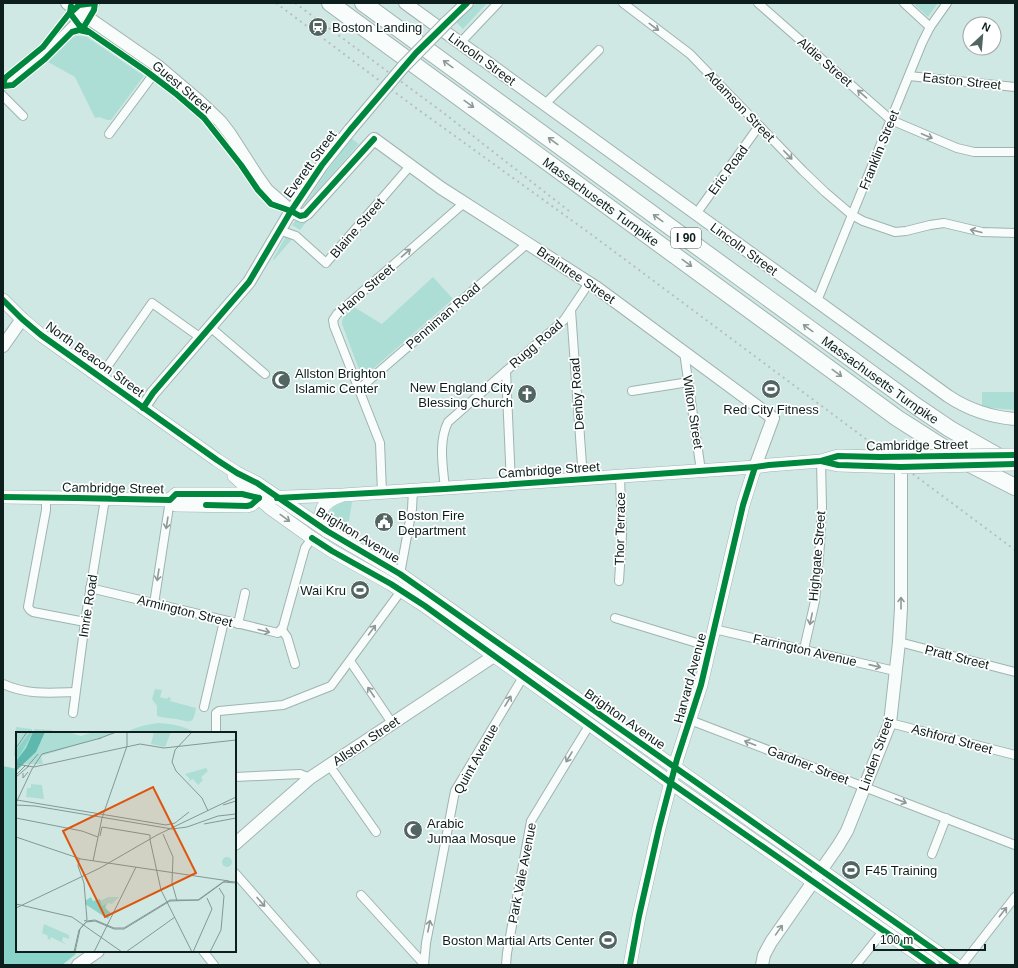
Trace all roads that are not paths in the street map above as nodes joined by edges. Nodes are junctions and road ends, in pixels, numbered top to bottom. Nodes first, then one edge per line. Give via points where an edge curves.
1 (67, 3) edge
2 (95, 3) edge
3 (330, 3) edge
4 (363, 3) edge
5 (405, 3) edge
6 (467, 3) edge
7 (498, 3) edge
8 (623, 3) edge
9 (758, 3) edge
10 (904, 3) edge
11 (947, 3) edge
12 (83, 14) junction
13 (930, 27) junction
14 (460, 43) junction
15 (599, 50) dead end
16 (159, 68) junction
17 (909, 76) junction
18 (3, 86) edge
19 (1015, 87) edge
20 (3, 96) edge
21 (545, 104) junction
22 (23, 116) dead end
23 (891, 120) junction
24 (759, 126) junction
25 (109, 134) dead end
26 (1015, 152) edge
27 (410, 166) junction
28 (464, 203) junction
29 (290, 211) junction
30 (696, 214) junction
31 (852, 215) junction
32 (279, 230) junction
33 (1015, 233) edge
34 (528, 243) junction
35 (589, 283) junction
36 (3, 300) edge
37 (817, 301) junction
38 (571, 310) junction
39 (22, 319) junction
40 (210, 327) junction
41 (200, 338) junction
42 (3, 346) edge
43 (684, 352) junction
44 (506, 371) junction
45 (265, 374) dead end
46 (100, 377) junction
47 (689, 382) junction
48 (359, 389) junction
49 (632, 391) dead end
50 (143, 408) junction
51 (1015, 419) edge
52 (1015, 455) edge
53 (217, 460) junction
54 (821, 461) junction
55 (1015, 465) edge
56 (755, 467) junction
57 (898, 469) junction
58 (701, 471) junction
59 (620, 476) junction
60 (583, 479) junction
61 (511, 484) junction
62 (1015, 487) edge
63 (445, 489) junction
64 (413, 490) junction
65 (382, 492) junction
66 (343, 495) junction
67 (3, 497) edge
68 (46, 498) junction
69 (259, 498) junction
70 (277, 498) junction
71 (105, 499) junction
72 (170, 500) junction
73 (328, 531) junction
74 (312, 538) junction
75 (400, 574) junction
76 (619, 581) dead end
77 (90, 588) junction
78 (401, 590) junction
79 (246, 593) dead end
80 (154, 604) junction
81 (615, 618) dead end
82 (224, 621) junction
83 (85, 622) junction
84 (238, 624) junction
85 (714, 628) junction
86 (281, 631) junction
87 (899, 642) junction
88 (710, 647) junction
89 (804, 650) junction
90 (498, 651) junction
91 (350, 662) junction
92 (295, 664) dead end
93 (895, 671) junction
94 (1015, 672) edge
95 (523, 676) junction
96 (3, 684) edge
97 (75, 692) junction
98 (204, 707) dead end
99 (73, 713) dead end
100 (690, 720) junction
101 (392, 723) junction
102 (890, 723) junction
103 (590, 724) junction
104 (216, 732) edge
105 (1015, 755) edge
106 (329, 765) junction
107 (675, 768) junction
108 (236, 777) edge
109 (310, 778) junction
110 (671, 782) junction
111 (865, 786) junction
112 (946, 818) junction
113 (376, 832) dead end
114 (236, 843) edge
115 (1015, 845) edge
116 (932, 854) dead end
117 (822, 870) junction
118 (236, 874) edge
119 (814, 882) junction
120 (361, 895) dead end
121 (1015, 897) edge
122 (884, 930) junction
123 (97, 952) edge
124 (204, 952) edge
125 (78, 965) edge
126 (214, 965) edge
127 (316, 965) edge
128 (424, 965) edge
129 (506, 965) edge
130 (630, 965) edge
131 (762, 965) edge
132 (856, 965) edge
133 (933, 965) edge
134 (956, 965) edge
135 (962, 965) edge

1 - 12 street, Guest Street
2 - 12 street
3 -> 62 highway, Massachusetts Turnpike / I 90 via 897,418 966,462
55 -> 4 highway, Massachusetts Turnpike / I 90 via 968,440 916,406
5 - 14 street, Lincoln Street
6 - 29 street, Everett Street, bridge via 399,72 322,165
7 - 14 street
8 -> 24 street, Adamson Street via 690,54
23 -> 9 street, Aldie Street
10 - 13 street
11 - 13 street, Franklin Street
12 - 16 street, Guest Street
12 - 18 street via 41,56
13 - 17 street, Franklin Street
14 - 21 street, Lincoln Street
15 - 21 street
16 - 25 street
16 - 29 street, Guest Street via 220,121 262,184
17 - 19 street, Easton Street
17 - 23 street, Franklin Street
20 - 22 street
21 - 30 street, Lincoln Street
23 -> 26 street, Aldie Street via 957,148 974,152
23 - 31 street, Franklin Street
24 - 30 street, Eric Road
24 -> 31 street, Adamson Street via 819,187
27 - 28 street, Braintree Street
27 - 29 street, Braintree Street via 374,139 306,214 300,216
27 - 32 street, Blaine Street via 326,263 296,236
28 - 34 street, Braintree Street
48 -> 28 street, Hano Street via 334,326 335,316
29 - 32 street, Everett Street
30 - 37 street, Lincoln Street
33 -> 31 street, Adamson Street via 982,232 944,223 895,232
31 - 37 street, Franklin Street
32 - 40 street, Everett Street via 249,282
34 - 35 street, Braintree Street
34 - 48 street, Penniman Road
35 - 38 street, Rugg Road
35 - 43 street, Braintree Street
36 - 39 main road, North Beacon Street
37 - 51 street, Lincoln Street via 957,402 984,414
38 - 44 street, Rugg Road via 564,320
38 - 60 street, Denby Road
39 - 42 street
39 - 46 main road, North Beacon Street
40 - 41 street, Everett Street
40 - 45 street
41 - 46 street via 152,303
41 - 50 street, Everett Street
43 - 47 street, Wilton Street
43 - 56 street, Braintree Street via 773,418
44 - 61 street, Rugg Road
44 - 63 street via 448,422 442,441
46 - 50 main road, North Beacon Street
47 - 49 street
47 - 58 street, Wilton Street
48 - 65 street, Hano Street via 380,443
50 - 53 main road, North Beacon Street
52 - 54 main road, Cambridge Street, bridge via 838,456
53 - 69 main road, North Beacon Street
53 - 70 main road, North Beacon Street
54 - 56 main road, Cambridge Street
54 - 57 main road, Cambridge Street via 838,465
54 -> 89 street, Highgate Street via 820,544 815,600
55 - 57 main road, Cambridge Street, bridge
56 - 58 main road, Cambridge Street
56 - 85 main road, Harvard Avenue
87 -> 57 street, Linden Street via 901,608
58 - 59 main road, Cambridge Street
59 - 60 main road, Cambridge Street
59 - 76 street, Thor Terrace via 622,535
60 - 61 main road, Cambridge Street
61 - 63 main road, Cambridge Street
63 - 64 main road, Cambridge Street
64 - 65 main road, Cambridge Street
64 - 75 street via 413,504
65 - 66 main road, Cambridge Street
66 - 70 main road, Cambridge Street
66 - 73 main road via 330,500 324,506 321,517
67 - 68 main road, Cambridge Street
68 - 71 main road, Cambridge Street
68 - 83 street via 28,607 33,612
69 - 70 main road, Cambridge Street
69 - 72 main road, Cambridge Street via 242,494 176,494
69 - 72 main road, Cambridge Street via 247,506 176,505
69 -> 74 main road, Brighton Avenue
70 - 73 main road, Brighton Avenue
71 - 72 main road, Cambridge Street
71 - 77 street, Imrie Road
72 -> 80 street
73 - 75 main road, Brighton Avenue
74 - 78 main road, Brighton Avenue
74 - 86 street via 305,548
75 - 90 main road, Brighton Avenue
77 - 80 street, Armington Street
77 - 83 street, Imrie Road
78 - 90 main road, Brighton Avenue
91 -> 78 street
79 - 84 street
80 - 82 street, Armington Street
81 - 88 street
82 - 84 street, Armington Street
82 - 98 street
83 - 97 street, Imrie Road
84 -> 86 street, Armington Street via 276,634
85 - 88 main road, Harvard Avenue
85 - 89 street, Farrington Avenue
86 - 92 street via 287,636
87 - 93 street, Linden Street
87 - 94 street, Pratt Street
88 - 100 main road, Harvard Avenue
89 -> 93 street, Farrington Avenue
90 - 95 main road, Brighton Avenue
90 - 101 street, Allston Street
90 - 107 main road, Brighton Avenue
101 -> 91 street
91 - 104 street via 331,686 283,705 219,711 215,716
93 - 102 street, Linden Street
95 - 103 main road, Brighton Avenue
128 -> 95 street, Quint Avenue via 426,942 455,790
96 - 97 street via 29,693
97 - 99 street, Imrie Road
100 - 107 main road, Harvard Avenue
111 -> 100 street, Gardner Street
101 - 106 street, Allston Street
102 - 105 street, Ashford Street
102 - 111 street, Linden Street
103 - 110 main road, Brighton Avenue
103 -> 129 street, Park Vale Avenue via 531,821
106 - 109 street, Allston Street
106 - 113 street
107 - 110 main road, Harvard Avenue
107 - 117 main road, Brighton Avenue
108 - 109 street via 300,774
109 - 114 street, Allston Street
110 - 119 main road, Brighton Avenue
110 - 130 main road, Harvard Avenue
111 -> 112 street, Gardner Street
111 - 117 street, Linden Street via 847,831
112 - 115 street, Gardner Street
112 - 116 street
117 - 119 street, Linden Street
117 - 134 main road, Brighton Avenue
118 -> 127 street
119 - 122 main road, Brighton Avenue
131 -> 119 street, Linden Street via 771,942
120 - 128 street
135 -> 121 street
122 - 132 street
122 - 133 main road, Brighton Avenue
123 - 125 street
124 - 126 street

